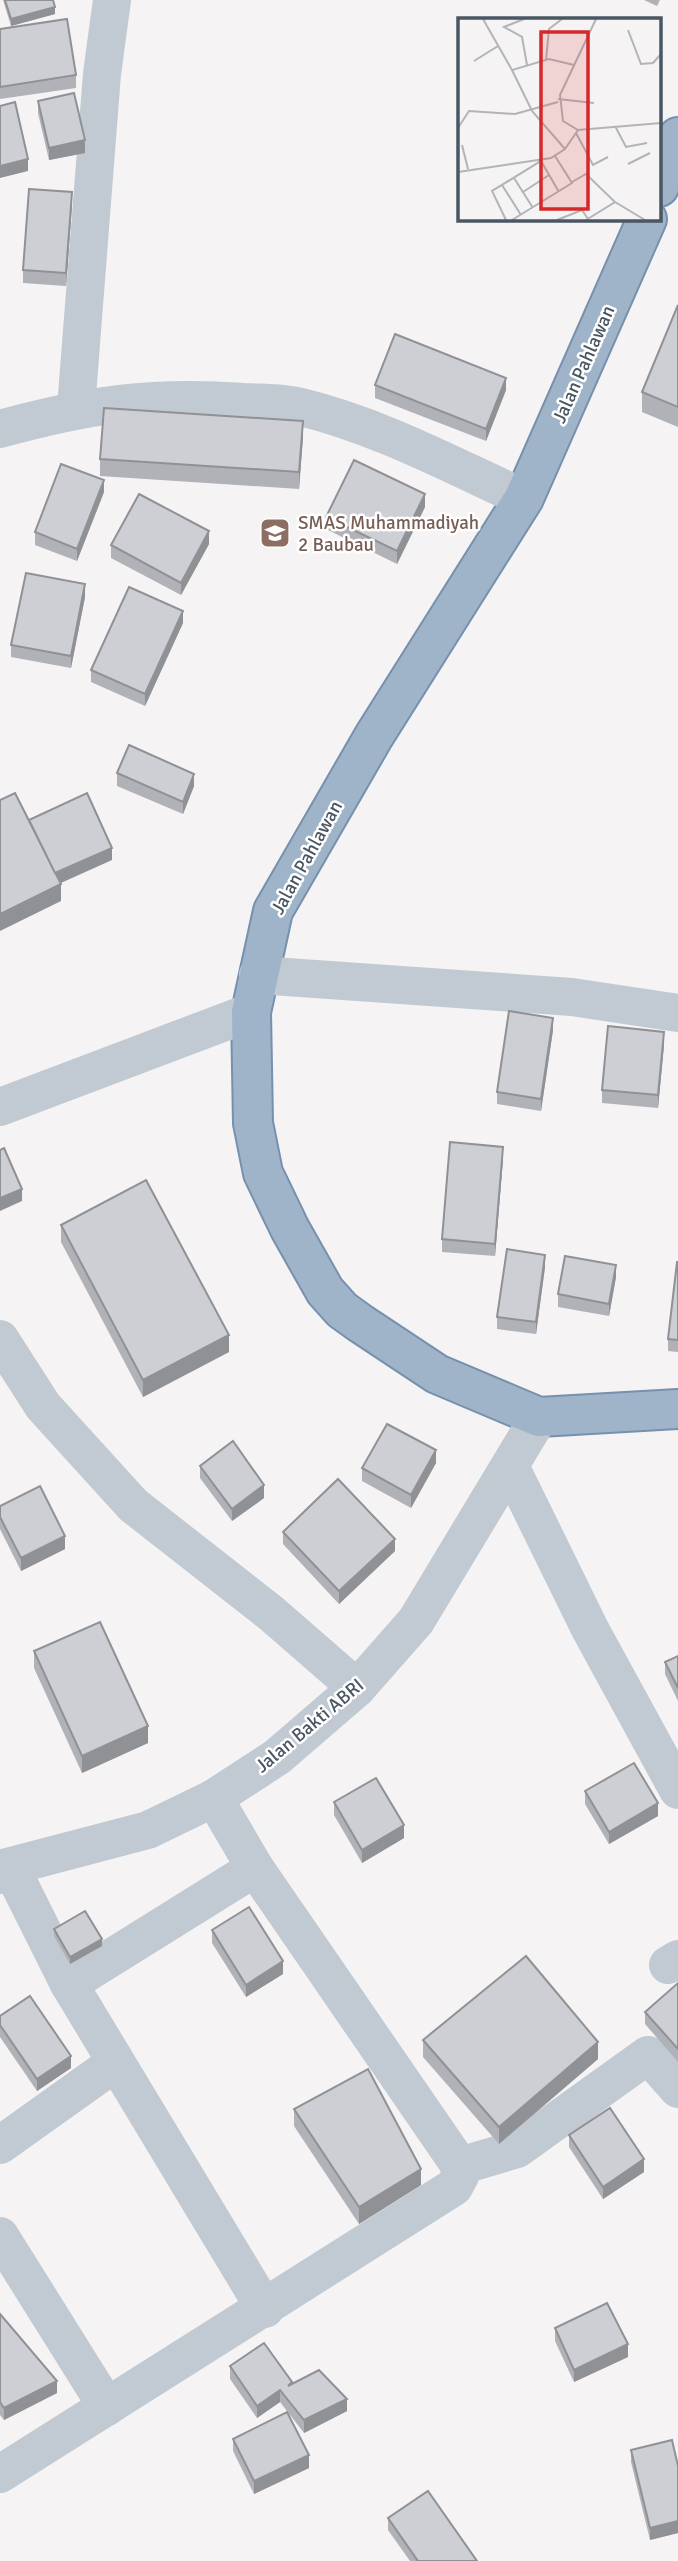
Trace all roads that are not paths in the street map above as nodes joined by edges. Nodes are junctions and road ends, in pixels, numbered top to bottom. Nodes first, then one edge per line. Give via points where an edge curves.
1 (112, 0) edge
2 (678, 137) edge
3 (660, 184) edge
4 (647, 220) edge
5 (76, 408) junction
6 (0, 429) edge
7 (524, 498) junction
8 (258, 975) junction
9 (251, 1012) junction
10 (678, 1013) edge
11 (0, 1107) edge
12 (0, 1339) edge
13 (678, 1409) edge
14 (539, 1417) junction
15 (510, 1466) junction
16 (357, 1688) junction
17 (678, 1790) edge
18 (214, 1798) junction
19 (255, 1868) junction
20 (4, 1871) edge
21 (69, 1984) junction
22 (115, 2063) junction
23 (678, 2089) edge
24 (0, 2145) edge
25 (460, 2166) junction
26 (0, 2236) edge
27 (265, 2309) junction
28 (107, 2407) junction
29 (0, 2474) edge

1 - 5 street
2 - 3 highway
4 - 7 highway, Jalan Pahlawan
5 - 6 street
5 - 7 street via 201,399 298,406 360,424
7 - 8 highway, Jalan Pahlawan via 289,881 274,911
8 - 9 highway, Jalan Pahlawan
8 - 10 street via 572,997
9 - 11 street
9 - 14 highway, Jalan Pahlawan via 257,1154 290,1229 325,1291 342,1311 437,1374
12 - 16 street via 43,1406 133,1505 272,1614
13 - 14 highway, Jalan Pahlawan
14 - 15 street, Jalan Bakti ABRI
15 - 16 street, Jalan Bakti ABRI via 415,1621
15 - 17 street via 590,1629
16 - 18 street, Jalan Bakti ABRI via 277,1757
18 - 19 street
18 - 20 street, Jalan Bakti ABRI via 148,1829
19 - 21 street
19 - 25 street
20 - 21 street
21 - 22 street
22 - 24 street
22 - 27 street
23 - 25 street via 648,2055 517,2149
25 - 27 street via 454,2188
26 - 28 street
27 - 28 street
28 - 29 street

